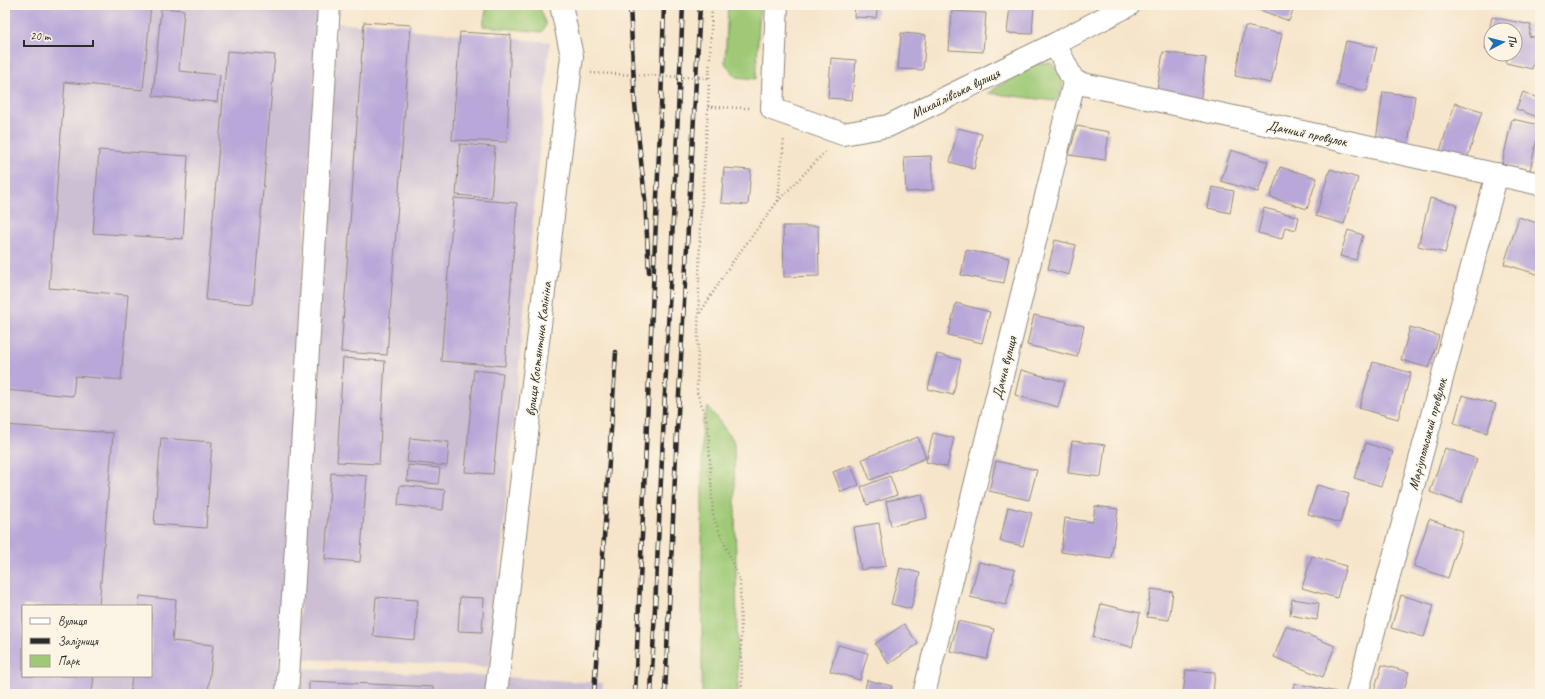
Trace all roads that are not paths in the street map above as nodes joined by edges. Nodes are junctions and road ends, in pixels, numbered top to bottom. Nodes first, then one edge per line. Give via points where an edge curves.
1 (329, 5) edge
2 (561, 5) edge
3 (778, 5) edge
4 (1129, 5) edge
5 (1055, 44) junction
6 (1074, 82) junction
7 (1497, 174) junction
8 (1540, 184) edge
9 (287, 694) edge
10 (496, 694) edge
11 (924, 694) edge
12 (1357, 694) edge

1 - 9 street
2 - 10 street, вулиця Костянтина Калініна via 572,56
3 - 5 street, Михайлівська вулиця via 772,109 842,134 888,126
4 - 5 street, Михайлівська вулиця
5 - 6 street
6 - 7 street, Дачний провулок
6 - 11 street, Дачна вулиця
7 - 8 street, Дачний провулок
7 - 12 street, Маріупольський провулок

